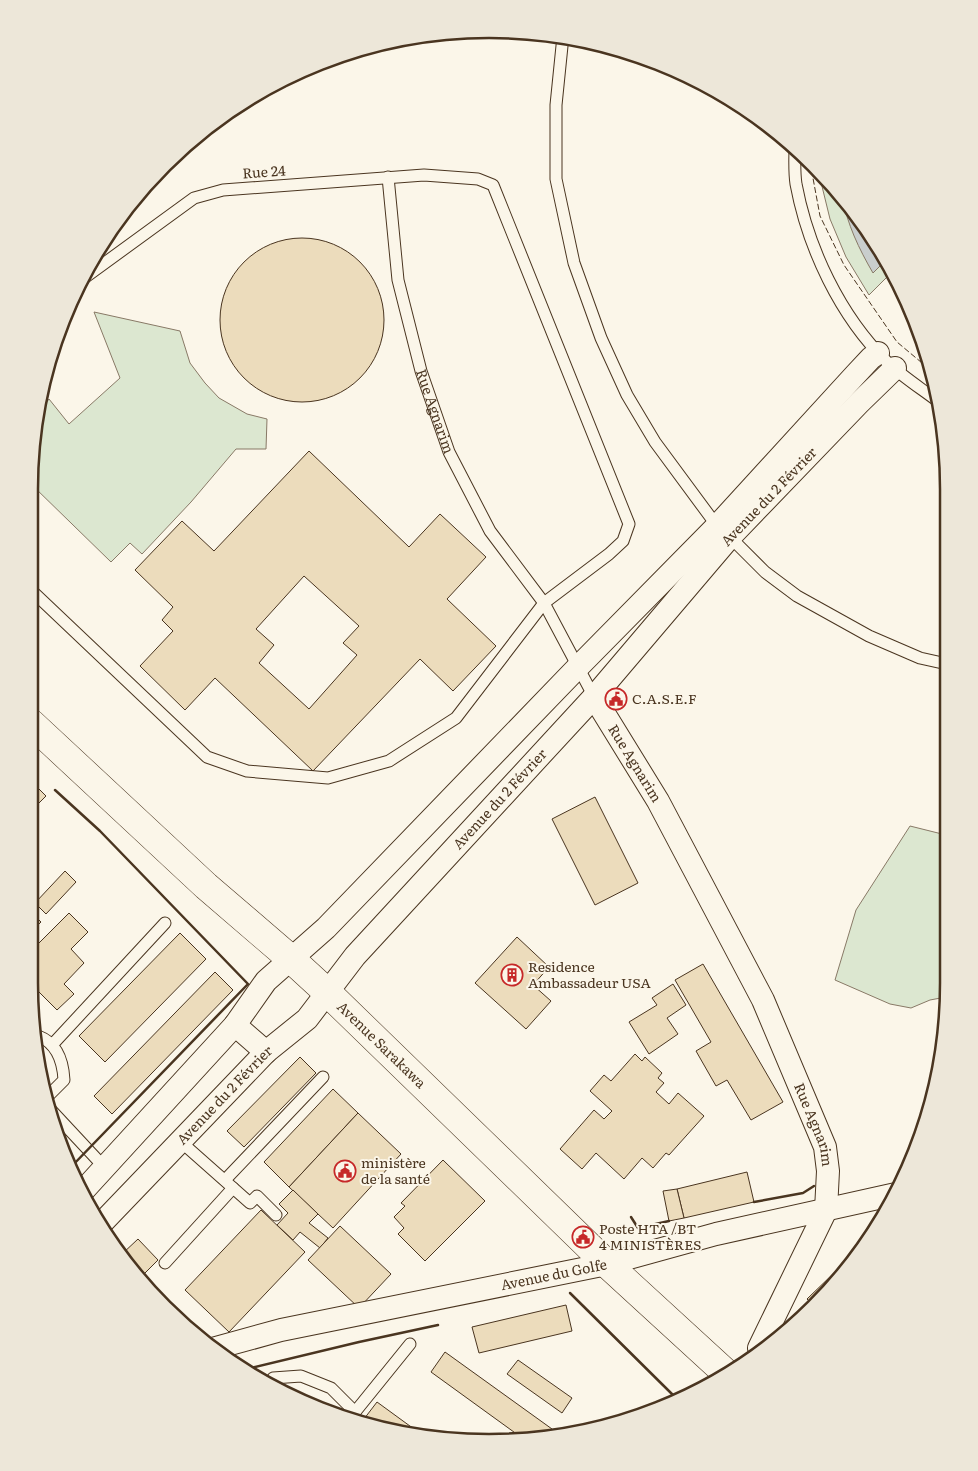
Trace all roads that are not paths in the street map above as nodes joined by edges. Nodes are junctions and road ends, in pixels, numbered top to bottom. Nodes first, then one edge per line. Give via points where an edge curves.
1 (562, 43) edge
2 (795, 158) edge
3 (388, 177) junction
4 (94, 270) edge
5 (878, 353) junction
6 (895, 368) junction
7 (931, 396) edge
8 (724, 531) junction
9 (38, 597) edge
10 (544, 603) junction
11 (940, 662) edge
12 (578, 667) junction
13 (594, 697) junction
14 (38, 729) edge
15 (165, 923) dead end
16 (291, 959) junction
17 (328, 993) junction
18 (235, 1024) junction
19 (41, 1038) edge
20 (52, 1045) junction
21 (266, 1052) junction
22 (323, 1077) dead end
23 (51, 1093) edge
24 (58, 1118) edge
25 (180, 1141) junction
26 (105, 1168) junction
27 (229, 1184) junction
28 (87, 1187) edge
29 (131, 1192) junction
30 (886, 1196) edge
31 (826, 1210) junction
32 (276, 1215) dead end
33 (105, 1219) edge
34 (165, 1263) dead end
35 (607, 1264) junction
36 (762, 1341) edge
37 (410, 1344) dead end
38 (223, 1346) edge
39 (721, 1369) edge
40 (273, 1378) edge
41 (351, 1412) edge
42 (354, 1413) edge

1 - 8 lane via 556,105 556,179 574,262 601,338 627,395 655,442
2 - 5 lane via 796,183 812,244 840,302
3 - 4 lane, Rue 24 via 223,190 194,198
3 - 10 lane, Rue Agnarim via 398,280 421,370 449,452 490,531
3 - 10 lane, Rue 24 via 424,175 478,179 493,186 628,524 623,541
5 - 6 lane
5 - 8 street, Avenue du 2 Février via 856,374
6 - 7 lane
6 - 8 street, Avenue du 2 Février
8 - 11 lane via 765,572 797,596 869,636 920,658
8 - 12 street, Avenue du 2 Février
8 - 13 street, Avenue du 2 Février
9 - 10 lane via 207,757 247,772 328,778 389,761 456,718
10 - 12 lane, Rue Agnarim
12 - 13 lane, Rue Agnarim
12 - 16 street, Avenue du 2 Février via 326,928
13 - 17 street, Avenue du 2 Février via 355,956
13 - 31 street, Rue Agnarim via 658,802 763,1000 825,1147 828,1171
14 - 16 street, Avenue Sarakawa via 206,886
15 - 20 lane
16 - 17 street, Avenue Sarakawa
16 - 18 street, Avenue du 2 Février via 266,981
17 - 21 street, Avenue du 2 Février via 307,1019
17 - 35 street, Avenue Sarakawa
18 - 21 street
18 - 26 street, Avenue du 2 Février
19 - 20 lane
20 - 23 lane via 62,1061 64,1080
21 - 25 street, Avenue du 2 Février
22 - 27 lane
24 - 26 lane
25 - 27 lane
25 - 29 street, Avenue du 2 Février
26 - 28 street, Avenue du 2 Février
26 - 29 street
27 - 32 lane via 250,1203 257,1196
27 - 34 lane
29 - 33 street, Avenue du 2 Février
30 - 31 street, Avenue du Golfe
31 - 35 street, Avenue du Golfe via 716,1234
31 - 36 street, Rue Agnarim
35 - 38 street, Avenue du Golfe via 281,1330
35 - 39 street, Avenue Sarakawa
37 - 42 lane
40 - 41 lane via 301,1376 331,1388

